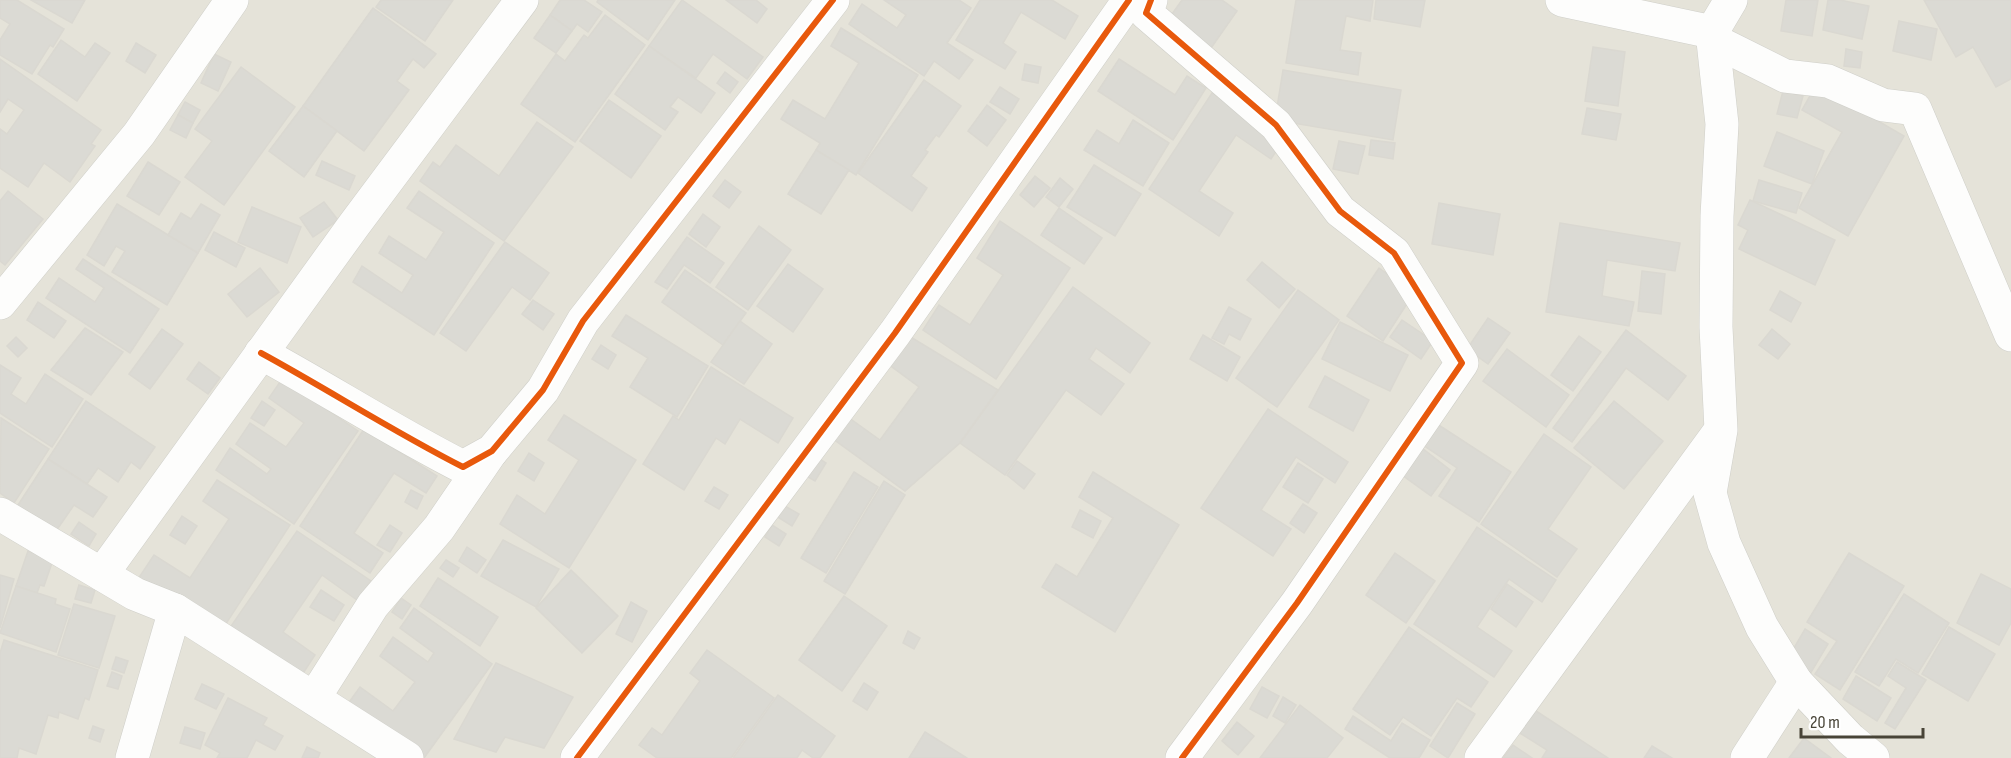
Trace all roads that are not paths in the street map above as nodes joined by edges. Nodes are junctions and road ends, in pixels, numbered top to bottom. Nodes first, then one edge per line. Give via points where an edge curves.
1 (232, 0) edge
2 (522, 0) edge
3 (833, 0) edge
4 (1562, 0) edge
5 (1731, 0) edge
6 (1131, 1) edge
7 (1712, 36) junction
8 (0, 303) edge
9 (2011, 335) edge
10 (261, 353) junction
11 (1721, 430) junction
12 (492, 451) junction
13 (0, 514) edge
14 (102, 574) junction
15 (175, 610) junction
16 (1797, 682) junction
17 (314, 698) junction
18 (132, 758) edge
19 (407, 758) edge
20 (577, 758) edge
21 (1182, 758) edge
22 (1481, 758) edge
23 (1747, 758) edge
24 (1873, 758) edge

1 - 8 street via 139,134
2 - 10 street
3 - 12 street via 583,321 543,390
4 - 7 street
5 - 7 street
6 - 20 street via 895,333
6 - 21 street via 1276,125 1340,211 1394,252 1462,363 1297,603
7 - 9 street via 1785,76 1828,81 1883,105 1915,109
7 - 11 street via 1722,124 1716,316
10 - 12 street via 463,467
10 - 14 street
11 - 16 street via 1710,493 1724,543 1762,627
11 - 22 street
12 - 17 street via 439,528 373,605
13 - 14 street
14 - 15 street via 135,594
15 - 17 street
15 - 18 street
16 - 23 street
16 - 24 street
17 - 19 street

